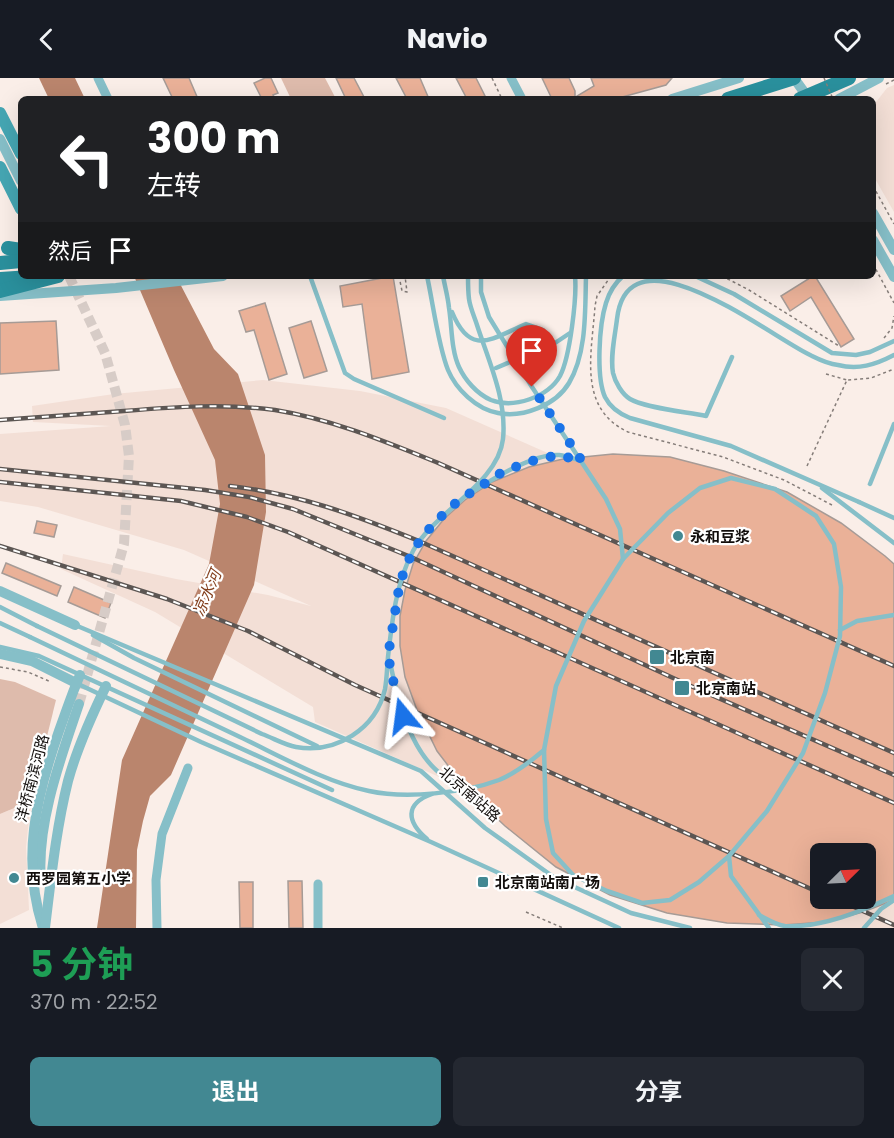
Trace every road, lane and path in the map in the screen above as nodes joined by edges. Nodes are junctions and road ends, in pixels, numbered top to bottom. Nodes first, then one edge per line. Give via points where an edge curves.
1 (98, 78) edge
2 (492, 78) edge
3 (511, 78) edge
4 (739, 78) edge
5 (793, 78) edge
6 (824, 78) edge
7 (849, 78) edge
8 (879, 78) edge
9 (107, 96) edge
10 (501, 96) edge
11 (520, 96) edge
12 (682, 96) edge
13 (737, 96) edge
14 (802, 96) edge
15 (808, 96) edge
16 (832, 96) edge
17 (845, 96) edge
18 (0, 113) edge
19 (0, 139) edge
20 (18, 148) edge
21 (0, 167) edge
22 (18, 175) edge
23 (876, 191) edge
24 (18, 203) edge
25 (876, 218) edge
26 (894, 224) edge
27 (876, 245) edge
28 (894, 250) edge
29 (18, 261) edge
30 (0, 263) edge
31 (876, 270) edge
32 (894, 277) edge
33 (18, 278) edge
34 (0, 279) edge
35 (46, 279) edge
36 (197, 279) edge
37 (311, 279) edge
38 (400, 279) edge
39 (405, 279) edge
40 (428, 279) edge
41 (444, 279) edge
42 (468, 279) edge
43 (481, 279) edge
44 (575, 279) edge
45 (586, 279) edge
46 (621, 279) edge
47 (702, 279) edge
48 (728, 279) edge
49 (0, 291) edge
50 (0, 296) edge
51 (894, 303) edge
52 (449, 307) junction
53 (894, 316) edge
54 (543, 330) dead end
55 (570, 333) junction
56 (878, 341) dead end
57 (894, 341) edge
58 (841, 347) dead end
59 (894, 354) edge
60 (732, 357) dead end
61 (496, 368) dead end
62 (894, 369) edge
63 (826, 374) dead end
64 (848, 380) junction
65 (444, 418) dead end
66 (894, 424) edge
67 (582, 461) junction
68 (807, 466) dead end
69 (815, 482) junction
70 (870, 484) dead end
71 (458, 501) junction
72 (894, 518) edge
73 (894, 543) edge
74 (623, 559) junction
75 (0, 591) edge
76 (0, 608) edge
77 (894, 615) edge
78 (0, 623) edge
79 (75, 625) junction
80 (840, 630) junction
81 (0, 646) edge
82 (0, 654) edge
83 (388, 656) junction
84 (0, 667) edge
85 (78, 679) junction
86 (57, 684) dead end
87 (103, 691) junction
88 (79, 704) tunnel mouth
89 (317, 746) dead end
90 (544, 750) junction
91 (188, 768) dead end
92 (474, 787) junction
93 (332, 790) dead end
94 (444, 794) junction
95 (431, 842) junction
96 (729, 856) junction
97 (318, 884) dead end
98 (894, 898) edge
99 (526, 912) dead end
100 (759, 915) junction
101 (44, 928) edge
102 (157, 928) edge
103 (318, 928) edge
104 (563, 928) edge
105 (619, 928) edge
106 (690, 928) edge
107 (769, 928) edge
108 (864, 928) edge

1 - 9 street
2 - 10 path
3 - 11 street
4 - 12 street
5 - 13 main road
5 - 14 street
6 - 16 path, bridge
7 - 15 main road
8 - 17 street
18 - 20 main road
19 - 22 street
21 - 24 main road
23 - 26 path
25 - 28 street
27 - 32 street
29 - 30 main road
31 - 51 path
33 - 34 main road
35 - 49 main road
36 - 50 street
37 - 65 lane via 345,373
38 - 39 path via 402,291 407,292
40 - 45 lane via 448,370 462,392 479,406 498,413 537,409 556,399 568,385 579,364
41 - 52 lane
42 - 71 lane, bridge via 469,300 500,396 503,421 502,442 494,463
43 - 67 lane, bridge via 489,317
44 - 55 lane
46 - 69 lane via 605,304 599,357 606,399 619,413 731,446
47 - 57 lane via 832,353 856,355
48 - 58 path
52 - 54 lane via 468,339 489,341 526,324
52 - 55 lane via 459,366 472,387 491,400 528,400 547,391 566,360
53 - 56 path via 892,328
55 - 61 lane
59 - 60 lane via 855,368 835,365 811,356 723,303 677,284 640,281 625,292 619,305 612,361 613,375 629,399 706,416
62 - 64 path via 871,378
63 - 64 path
64 - 68 path
66 - 70 lane
67 - 71 lane, bridge via 558,455 532,461 504,471
67 - 74 lane, bridge via 620,530
69 - 72 lane, bridge
69 - 73 lane
71 - 83 lane, bridge via 413,550 400,582
74 - 80 lane, bridge via 668,513 700,488 731,478 775,489 816,516 834,544 841,587
74 - 90 lane, bridge via 584,621 556,686
75 - 79 street
76 - 83 lane, bridge via 294,747 318,749 344,742 360,730 376,712 385,690
77 - 80 lane via 857,621
78 - 92 lane, bridge via 339,782 370,791 402,794
79 - 89 lane via 134,658
79 - 94 lane, 北京南站路 via 421,771
80 - 96 lane, bridge via 825,693 802,753 767,811
81 - 85 lane via 39,656
82 - 85 street via 32,661
83 - 92 lane, bridge via 403,716 416,743 434,770 458,784
84 - 86 path via 28,672
85 - 87 lane
85 - 87 lane
85 - 101 street, 洋桥南滨河路 via 35,814 31,849 37,907
87 - 93 lane via 120,692
87 - 95 lane via 115,702 201,742
87 - 101 street via 68,781
88 - 101 street, 洋桥南滨河路 via 53,785 44,834 40,873
90 - 92 lane, bridge via 527,766
90 - 96 lane, bridge via 546,819 553,853 573,875 642,903 670,900
91 - 102 street via 162,834 156,880
94 - 95 lane via 423,797 412,812 416,829
94 - 106 lane, 北京南站路 via 555,878 631,913
95 - 105 lane
96 - 100 lane via 731,876
97 - 103 street
98 - 100 lane, bridge via 809,926 783,926
98 - 108 lane, bridge
99 - 104 path
100 - 107 lane, bridge

